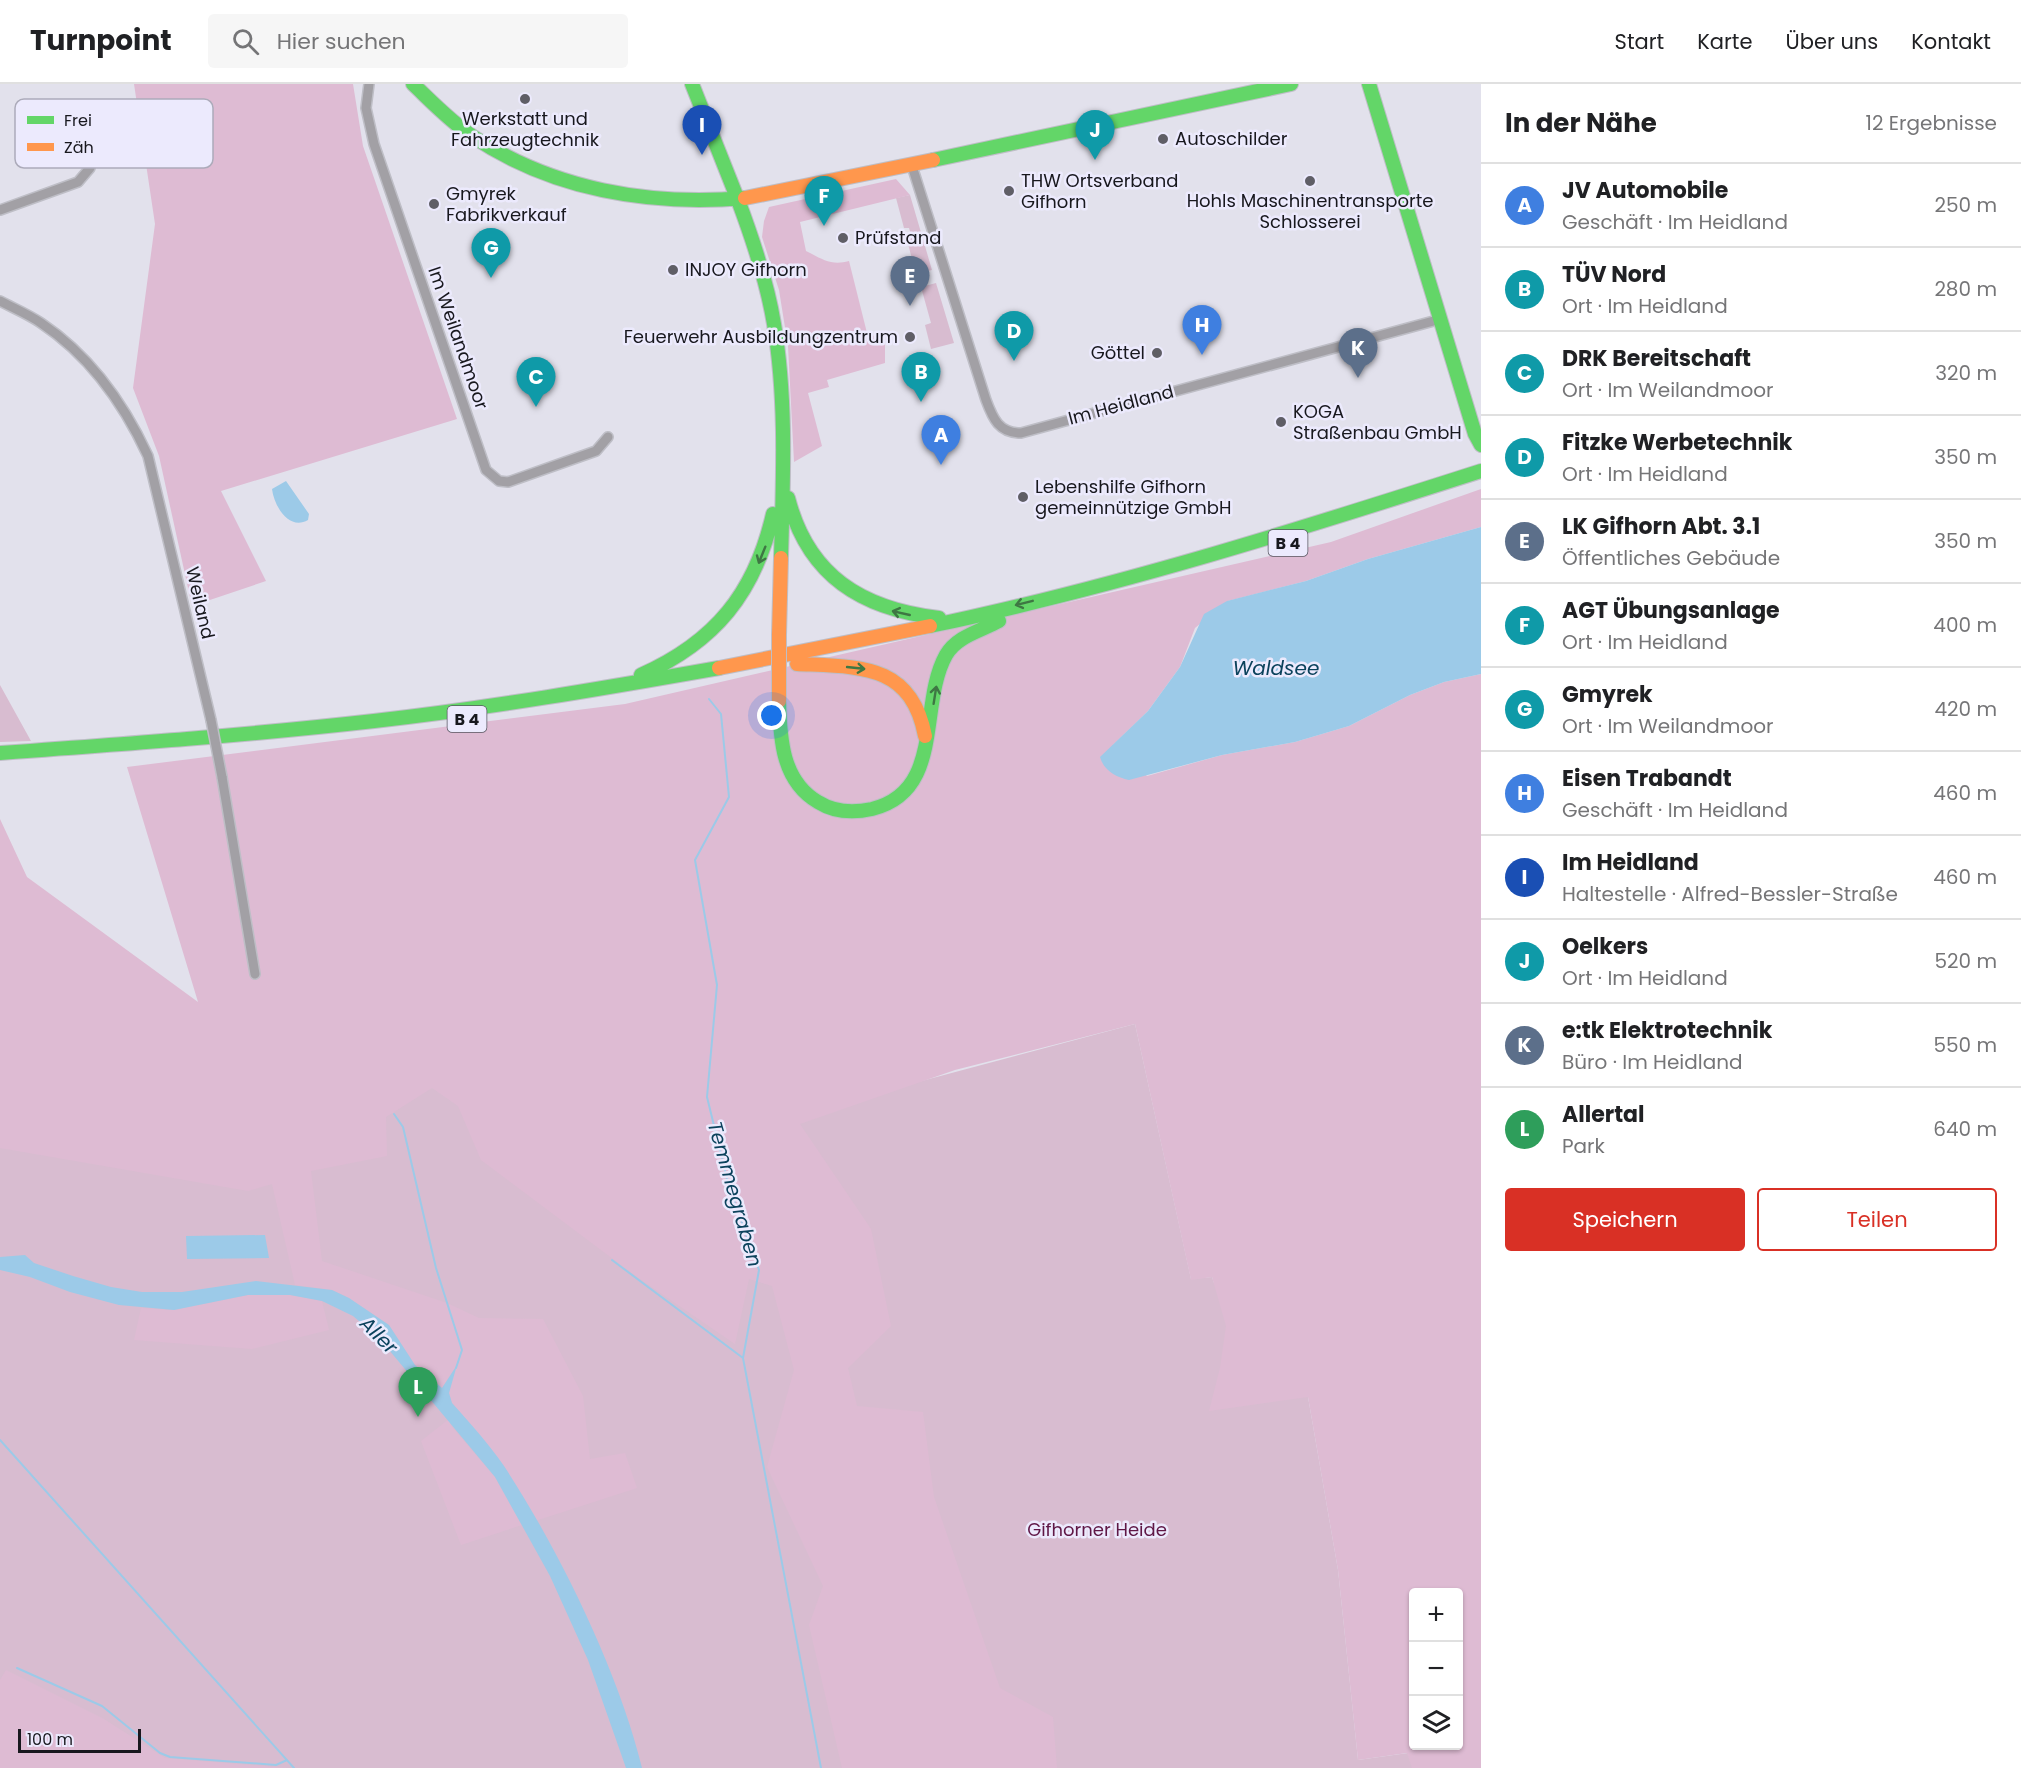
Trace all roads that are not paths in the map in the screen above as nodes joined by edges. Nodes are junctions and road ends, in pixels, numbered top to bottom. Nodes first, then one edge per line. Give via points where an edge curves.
1 (369, 84) edge
2 (413, 84) edge
3 (692, 84) edge
4 (1291, 84) edge
5 (1369, 84) edge
6 (1245, 89) edge
7 (912, 166) junction
8 (90, 168) dead end
9 (738, 200) junction
10 (0, 210) edge
11 (0, 301) edge
12 (1440, 319) junction
13 (608, 437) dead end
14 (1478, 439) edge
15 (782, 456) junction
16 (1481, 471) edge
17 (1481, 482) edge
18 (959, 618) junction
19 (999, 621) junction
20 (797, 664) junction
21 (572, 694) junction
22 (0, 753) edge
23 (926, 753) junction
24 (0, 763) edge
25 (255, 974) dead end

1 - 13 street, Im Weilandmoor via 366,108 374,144 486,470 499,481 508,482 596,452
2 - 9 main road via 449,117 494,149 571,184 640,198
3 - 9 main road
4 - 6 main road
5 - 12 main road
6 - 7 main road
7 - 9 main road
7 - 12 street, Im Heidland via 986,400 996,424 1008,433 1021,433
8 - 10 street via 78,182
9 - 15 main road via 768,295 777,342
11 - 25 street, Weiland, bridge via 42,323 92,368 129,415 148,456 211,720
12 - 14 main road
18 -> 15 main road via 921,617 891,610 857,595 831,576 810,553 791,517
15 -> 21 main road via 765,548 754,574 726,616 686,654 661,667
15 - 23 main road, bridge via 779,701 781,739 788,768 804,791 828,807 855,811 890,802 910,785
16 -> 18 main road, B 4 via 1271,538
17 - 19 main road, B 4 via 1292,542
18 - 21 main road, B 4 via 675,678
19 - 20 main road, B 4
23 -> 19 main road via 937,681 945,657 960,639
20 -> 23 main road via 869,670 898,683 912,697 920,714
20 - 24 main road, B 4 via 676,687 435,723 221,748
21 - 22 main road, B 4 via 219,738

